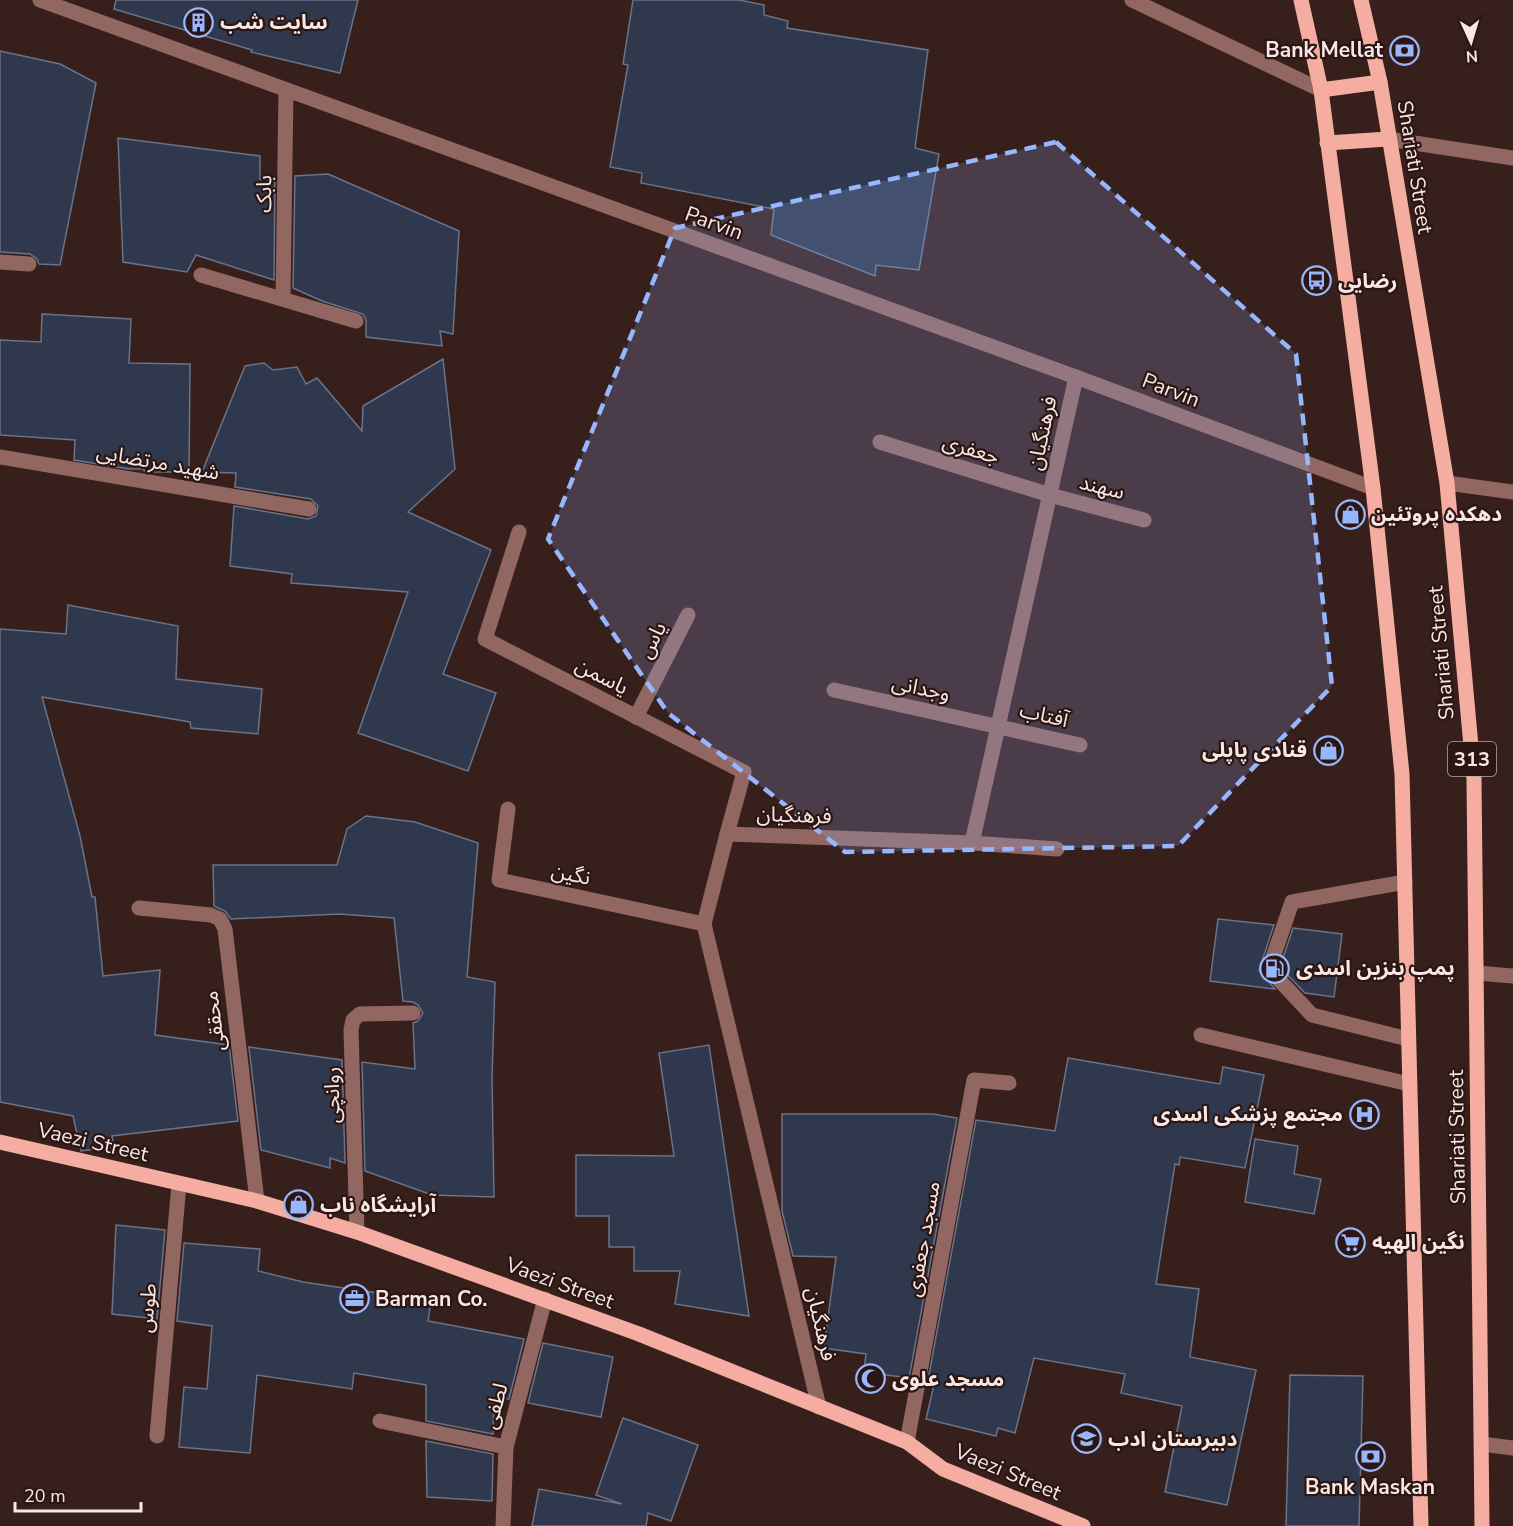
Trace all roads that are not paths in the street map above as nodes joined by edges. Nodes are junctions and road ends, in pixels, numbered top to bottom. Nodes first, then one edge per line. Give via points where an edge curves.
1 (40, 0) edge
2 (1132, 0) edge
3 (1301, 0) edge
4 (1361, 0) edge
5 (1380, 82) junction
6 (286, 90) junction
7 (1321, 90) junction
8 (1388, 139) junction
9 (1327, 143) junction
10 (1513, 158) edge
11 (0, 262) edge
12 (29, 264) dead end
13 (201, 274) dead end
14 (283, 299) junction
15 (356, 321) dead end
16 (1076, 377) junction
17 (880, 442) dead end
18 (0, 457) edge
19 (1447, 483) junction
20 (1373, 488) junction
21 (1513, 492) edge
22 (1050, 495) junction
23 (309, 509) dead end
24 (1144, 520) dead end
25 (519, 532) dead end
26 (688, 615) dead end
27 (834, 690) dead end
28 (636, 717) junction
29 (998, 726) junction
30 (1080, 745) dead end
31 (508, 809) dead end
32 (727, 834) junction
33 (972, 843) junction
34 (1057, 849) dead end
35 (1405, 882) junction
36 (139, 908) dead end
37 (704, 924) junction
38 (1477, 973) junction
39 (1513, 976) edge
40 (413, 1013) dead end
41 (1202, 1035) dead end
42 (1408, 1039) junction
43 (1009, 1083) dead end
44 (1409, 1084) junction
45 (0, 1142) edge
46 (179, 1184) junction
47 (257, 1201) junction
48 (357, 1232) junction
49 (545, 1299) junction
50 (819, 1407) junction
51 (380, 1421) dead end
52 (157, 1436) dead end
53 (907, 1442) junction
54 (1482, 1444) junction
55 (506, 1448) junction
56 (1513, 1448) edge
57 (503, 1526) edge
58 (1083, 1526) edge
59 (1420, 1526) edge
60 (1482, 1526) edge

1 - 6 street, Parvin
2 - 7 street
3 - 7 main road
4 - 5 main road, Shariati Street / 313
5 - 7 main road
5 - 8 main road, Shariati Street / 313
6 - 14 street, بابک
6 - 16 street, Parvin
7 - 9 main road
8 - 9 main road
8 - 10 street
8 - 19 main road, Shariati Street / 313
9 - 20 main road
11 - 12 street
13 - 14 street
14 - 15 street
16 - 20 street, Parvin
16 - 22 street, فرهنگیان
17 - 22 street, جعفری
18 - 23 street, شهید مرتضایی
19 - 21 street
19 - 38 main road, Shariati Street / 313 via 1474,779
20 - 35 main road via 1402,774
22 - 24 street, سهند
22 - 29 street, فرهنگیان
25 - 28 street, یاسمن via 485,639
26 - 28 street, یاس
27 - 29 street, وجدانی
28 - 32 street, یاسمن via 744,772
29 - 30 street, آفتاب
29 - 33 street, فرهنگیان
31 - 37 street, نگین via 499,880
32 - 33 street, فرهنگیان
32 - 37 street, فرهنگیان
33 - 34 street
35 - 42 main road
35 - 42 street via 1292,902 1269,969 1312,1015
36 - 47 street, محققی via 210,915 220,919 225,929
37 - 50 street, فرهنگیان
38 - 39 street
38 - 54 main road, Shariati Street / 313
40 - 48 street, روانچی via 360,1014 353,1020
41 - 44 street
42 - 44 main road
43 - 53 street, مسجد جعفری via 974,1080
44 - 59 main road
45 - 46 main road, Vaezi Street
46 - 47 main road, Vaezi Street
46 - 52 street, طوس
47 - 48 main road, Vaezi Street
48 - 49 main road, Vaezi Street
49 - 50 main road, Vaezi Street
49 - 55 street, لطفی
50 - 53 main road, Vaezi Street
51 - 55 street
53 - 58 main road, Vaezi Street via 942,1469
54 - 56 street
54 - 60 main road, Shariati Street / 313
55 - 57 street, لطفی

